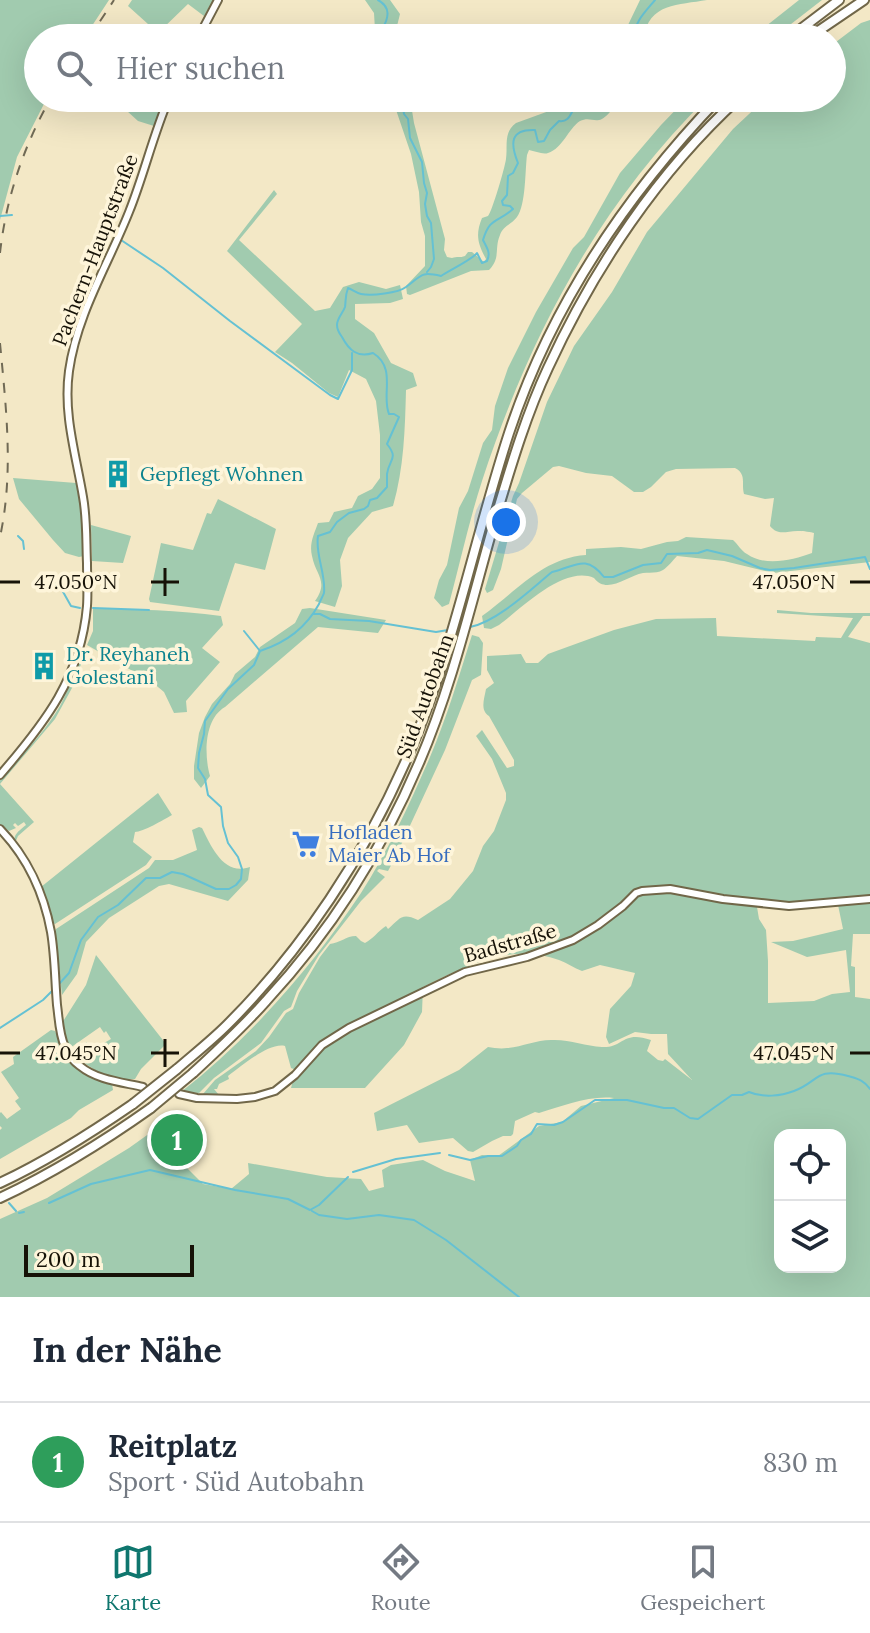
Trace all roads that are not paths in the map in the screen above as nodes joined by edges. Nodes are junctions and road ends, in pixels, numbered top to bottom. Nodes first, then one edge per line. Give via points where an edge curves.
1 (218, 0) edge
2 (839, 0) edge
3 (864, 0) edge
4 (205, 24) edge
5 (807, 24) edge
6 (829, 24) edge
7 (164, 112) edge
8 (706, 112) edge
9 (726, 112) edge
10 (0, 775) edge
11 (0, 829) edge
12 (870, 899) edge
13 (143, 1087) dead end
14 (179, 1094) dead end
15 (0, 1183) edge
16 (0, 1198) edge

1 - 4 street
2 - 5 highway
3 - 6 highway
7 - 10 street, Pachern-Hauptstraße via 83,318 70,365 68,414 86,518 87,605 81,641 50,714
8 - 15 highway, Süd Autobahn, bridge via 604,239 535,365 510,429 447,647 408,756 367,840 323,909 247,1003 177,1069 98,1128
9 - 16 highway, Süd Autobahn, bridge via 650,197 577,308 522,434 462,643 419,764 378,847 337,913 268,999 193,1073 98,1144
11 - 13 street via 41,894 66,1049 86,1071
12 - 14 street, Badstraße via 789,906 670,889 642,891 573,940 465,972 349,1028 322,1045 275,1091 237,1099

